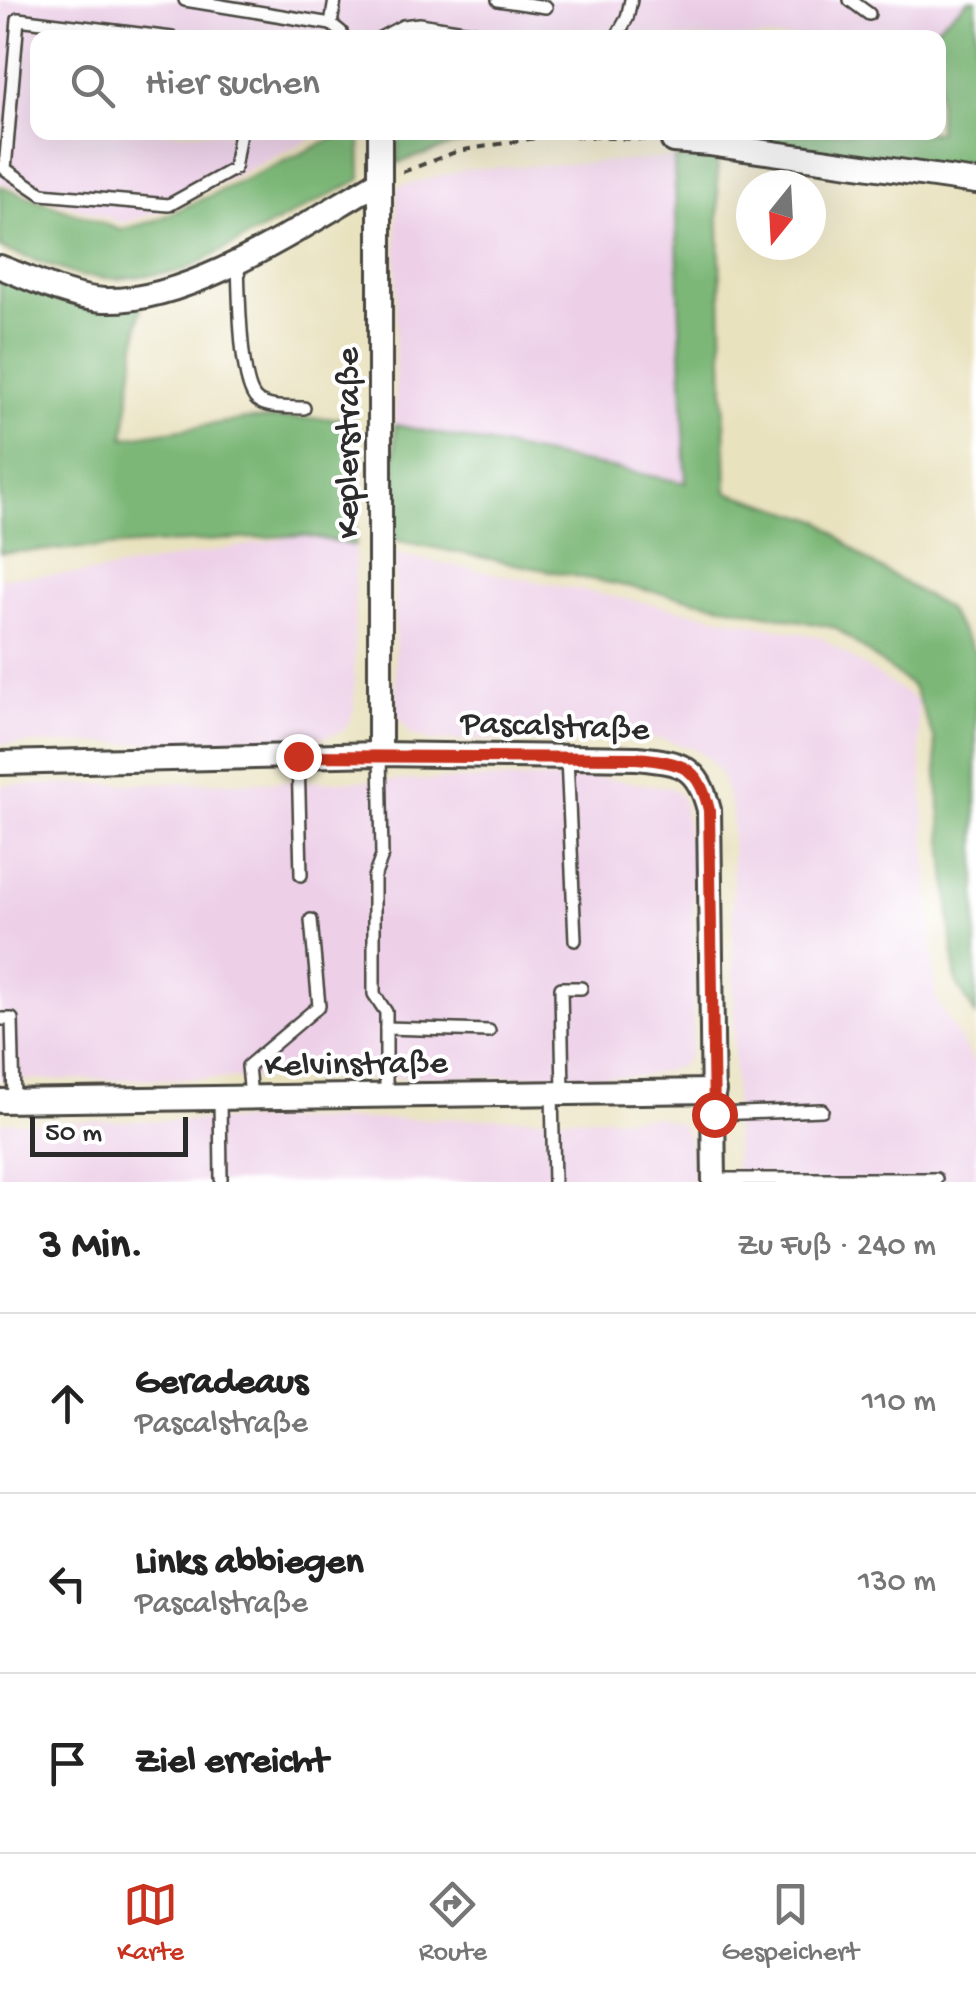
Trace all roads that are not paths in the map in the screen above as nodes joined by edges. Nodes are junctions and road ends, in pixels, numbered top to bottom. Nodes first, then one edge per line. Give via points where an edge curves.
1 (185, 0) edge
2 (336, 0) edge
3 (498, 0) edge
4 (631, 0) edge
5 (850, 0) edge
6 (546, 7) dead end
7 (869, 14) dead end
8 (331, 24) junction
9 (110, 30) edge
10 (339, 30) edge
11 (395, 30) edge
12 (457, 30) edge
13 (620, 30) edge
14 (239, 140) edge
15 (380, 140) edge
16 (673, 142) road end
17 (380, 181) junction
18 (976, 182) edge
19 (238, 260) junction
20 (0, 267) edge
21 (304, 408) dead end
22 (380, 754) junction
23 (298, 756) junction
24 (566, 757) junction
25 (0, 763) edge
26 (301, 874) dead end
27 (312, 920) dead end
28 (574, 940) dead end
29 (580, 988) dead end
30 (0, 1018) edge
31 (386, 1028) junction
32 (489, 1031) dead end
33 (558, 1093) junction
34 (386, 1096) junction
35 (220, 1098) junction
36 (251, 1098) junction
37 (7, 1101) edge
38 (714, 1102) junction
39 (822, 1110) dead end
40 (221, 1179) dead end
41 (936, 1179) dead end
42 (714, 1180) edge
43 (554, 1182) edge

1 - 8 lane
2 - 8 lane
3 - 6 lane
4 - 13 lane
5 - 7 lane
8 - 10 lane
9 - 14 lane via 18,18 5,169 42,194 169,205 234,168
11 - 12 lane via 419,24
15 - 17 street, Keplerstraße
16 - 18 street
17 - 19 street
17 - 22 street, Keplerstraße
19 - 20 street via 192,282 104,300
19 - 21 lane via 252,393 264,404
22 - 23 street, Pascalstraße
22 - 24 street, Pascalstraße
22 - 31 lane via 374,994 386,1012
23 - 25 street, Pascalstraße
23 - 26 lane
24 - 28 lane
24 - 38 street, Pascalstraße via 666,761 702,784 709,810
27 - 36 lane via 319,1006 248,1066
29 - 33 lane via 560,988
30 - 37 lane via 12,1019
31 - 32 lane
31 - 34 lane
33 - 34 street, Kelvinstraße
33 - 38 street, Kelvinstraße
33 - 43 lane
34 - 36 street, Kelvinstraße
35 - 36 street, Kelvinstraße
35 - 37 street, Kelvinstraße
35 - 40 lane
38 - 39 lane
38 - 42 street, Pascalstraße
41 - 42 lane

